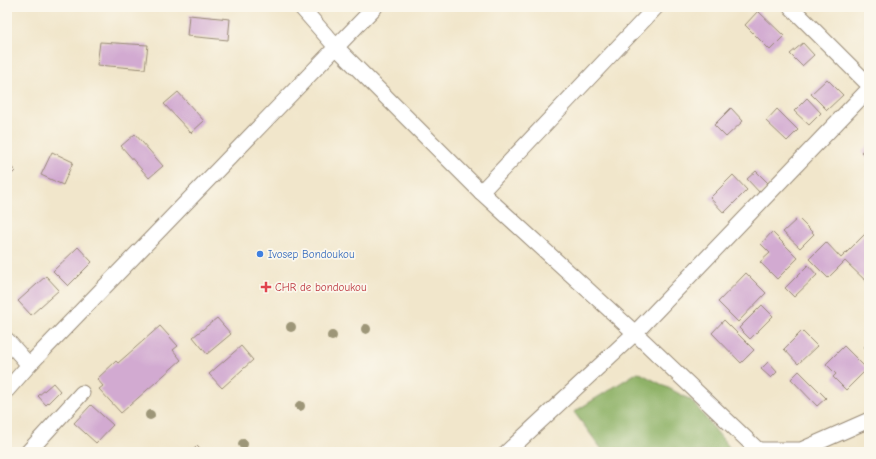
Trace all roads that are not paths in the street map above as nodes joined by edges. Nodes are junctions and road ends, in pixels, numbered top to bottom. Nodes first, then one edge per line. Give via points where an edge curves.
1 (301, 7) edge
2 (375, 7) edge
3 (656, 7) edge
4 (791, 7) edge
5 (336, 47) junction
6 (869, 85) edge
7 (869, 89) edge
8 (482, 192) junction
9 (635, 333) junction
10 (7, 340) edge
11 (29, 365) junction
12 (7, 390) edge
13 (82, 393) dead end
14 (869, 420) edge
15 (759, 451) edge
16 (28, 452) edge
17 (508, 452) edge

1 - 5 street
2 - 5 street
3 - 8 street
4 - 6 street
5 - 8 street
5 - 11 street
7 - 9 street
8 - 9 street
9 - 15 street
9 - 17 street
10 - 11 street
11 - 12 street
13 - 16 street
14 - 15 street via 801,450

